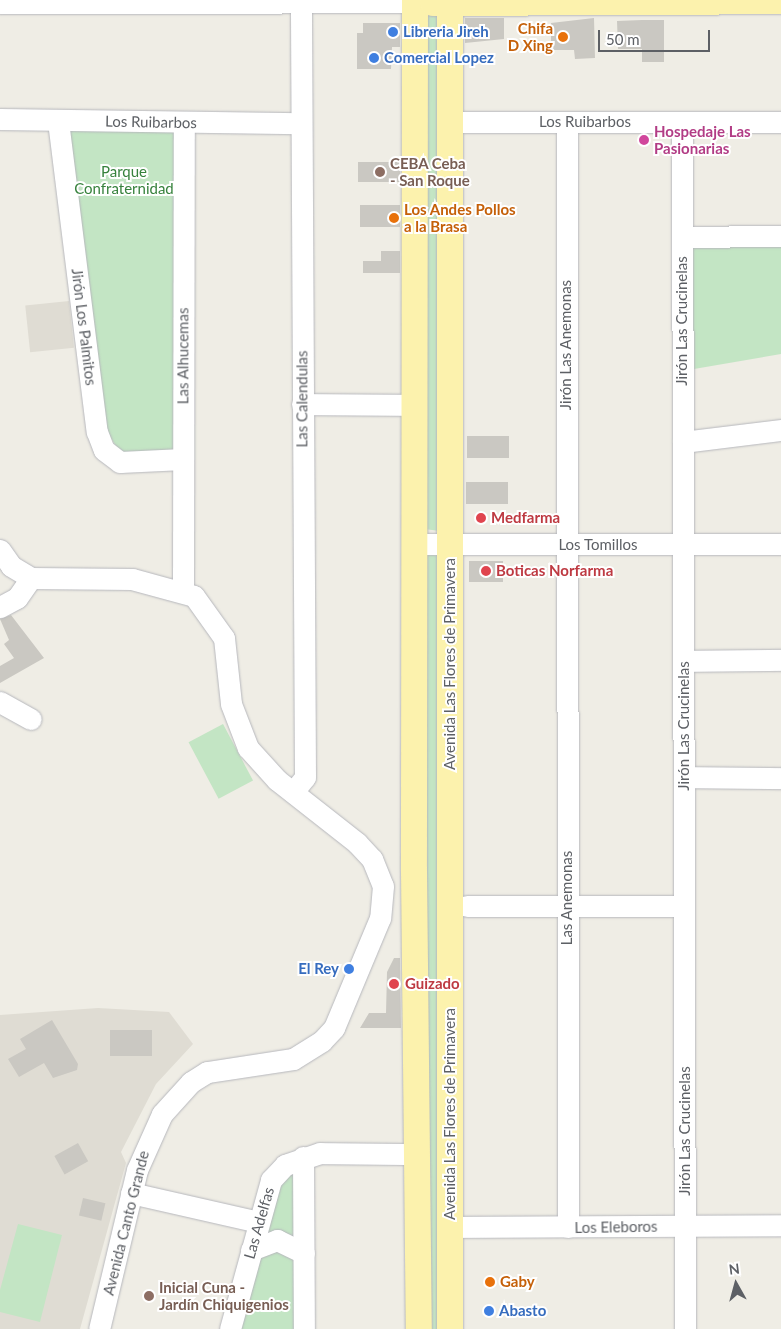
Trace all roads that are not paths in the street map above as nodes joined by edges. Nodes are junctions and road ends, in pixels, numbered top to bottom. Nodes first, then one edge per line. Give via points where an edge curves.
1 (415, 1) edge
2 (449, 1) edge
3 (300, 2) junction
4 (781, 2) edge
5 (0, 3) edge
6 (0, 119) edge
7 (58, 121) junction
8 (184, 122) junction
9 (449, 122) junction
10 (566, 122) junction
11 (781, 122) edge
12 (301, 123) junction
13 (682, 123) junction
14 (781, 236) edge
15 (682, 237) junction
16 (302, 404) junction
17 (416, 405) junction
18 (781, 430) edge
19 (683, 442) junction
20 (182, 458) junction
21 (415, 544) junction
22 (450, 544) junction
23 (781, 544) edge
24 (566, 545) junction
25 (684, 545) junction
26 (0, 550) edge
27 (566, 568) joint
28 (31, 578) junction
29 (183, 589) junction
30 (0, 607) edge
31 (781, 660) edge
32 (684, 661) junction
33 (0, 702) edge
34 (31, 719) dead end
35 (684, 777) junction
36 (781, 778) edge
37 (293, 792) junction
38 (467, 906) dead end
39 (684, 906) junction
40 (566, 907) junction
41 (418, 1154) junction
42 (303, 1157) junction
43 (132, 1193) junction
44 (259, 1222) junction
45 (781, 1225) edge
46 (685, 1226) junction
47 (451, 1227) junction
48 (568, 1227) junction
49 (251, 1250) junction
50 (304, 1253) junction
51 (99, 1329) edge
52 (230, 1329) edge
53 (304, 1329) edge
54 (419, 1329) edge
55 (450, 1329) edge
56 (685, 1329) edge

1 - 2 main road
1 - 3 street
1 - 17 main road
2 - 4 main road
2 - 9 main road, Avenida Las Flores de Primavera
3 - 5 street
3 - 12 street, Las Calendulas
6 - 7 street, Los Ruibarbos
7 - 8 street, Los Ruibarbos
7 - 20 street, Jirón Los Palmitos via 97,432 104,450 120,462
8 - 12 street, Los Ruibarbos
8 - 20 street, Las Alhucemas
9 - 10 street, Los Ruibarbos
9 - 22 main road, Avenida Las Flores de Primavera
10 - 13 street, Los Ruibarbos
10 - 24 street, Jirón Las Anemonas
11 - 13 street, Los Ruibarbos
12 - 16 street, Las Calendulas
13 - 15 street, Jirón Las Crucinelas
14 - 15 street
15 - 19 street, Jirón Las Crucinelas
16 - 17 street
16 - 37 street, Las Calendulas via 304,777
17 - 21 main road
18 - 19 street
19 - 25 street, Jirón Las Crucinelas
20 - 29 street, Las Alhucemas
21 - 22 street, Los Tomillos
21 - 41 main road
22 - 24 street, Los Tomillos
22 - 47 main road, Avenida Las Flores de Primavera
23 - 25 street, Los Tomillos
24 - 25 street, Los Tomillos
24 - 27 street, Jirón Las Anemonas
25 - 32 street, Jirón Las Crucinelas
26 - 28 street via 11,566
27 - 40 street, Las Anemonas
28 - 29 street, Avenida Canto Grande via 132,579
28 - 30 street via 17,598
29 - 37 street, Avenida Canto Grande via 205,607 224,638 231,704 248,748
31 - 32 street
32 - 35 street, Jirón Las Crucinelas
33 - 34 street
35 - 36 street
35 - 39 street, Jirón Las Crucinelas
37 - 43 street, Avenida Canto Grande via 342,828 372,859 383,886 380,918 334,1028 322,1041 293,1059 227,1066 191,1082 162,1114 148,1141
38 - 40 street
39 - 40 street
39 - 46 street, Jirón Las Crucinelas
40 - 48 street, Las Anemonas
41 - 42 street, Las Adelfas
41 - 54 main road
42 - 44 street, Las Adelfas via 285,1165 271,1180
42 - 50 street
43 - 44 street
43 - 51 street, Avenida Canto Grande
44 - 49 street, Las Adelfas
45 - 46 street, Los Eleboros
46 - 48 street, Los Eleboros
46 - 56 street, Jirón Las Crucinelas
47 - 48 street, Los Eleboros
47 - 55 main road, Avenida Las Flores de Primavera
49 - 50 street via 277,1240
49 - 52 street, Las Adelfas
50 - 53 street

